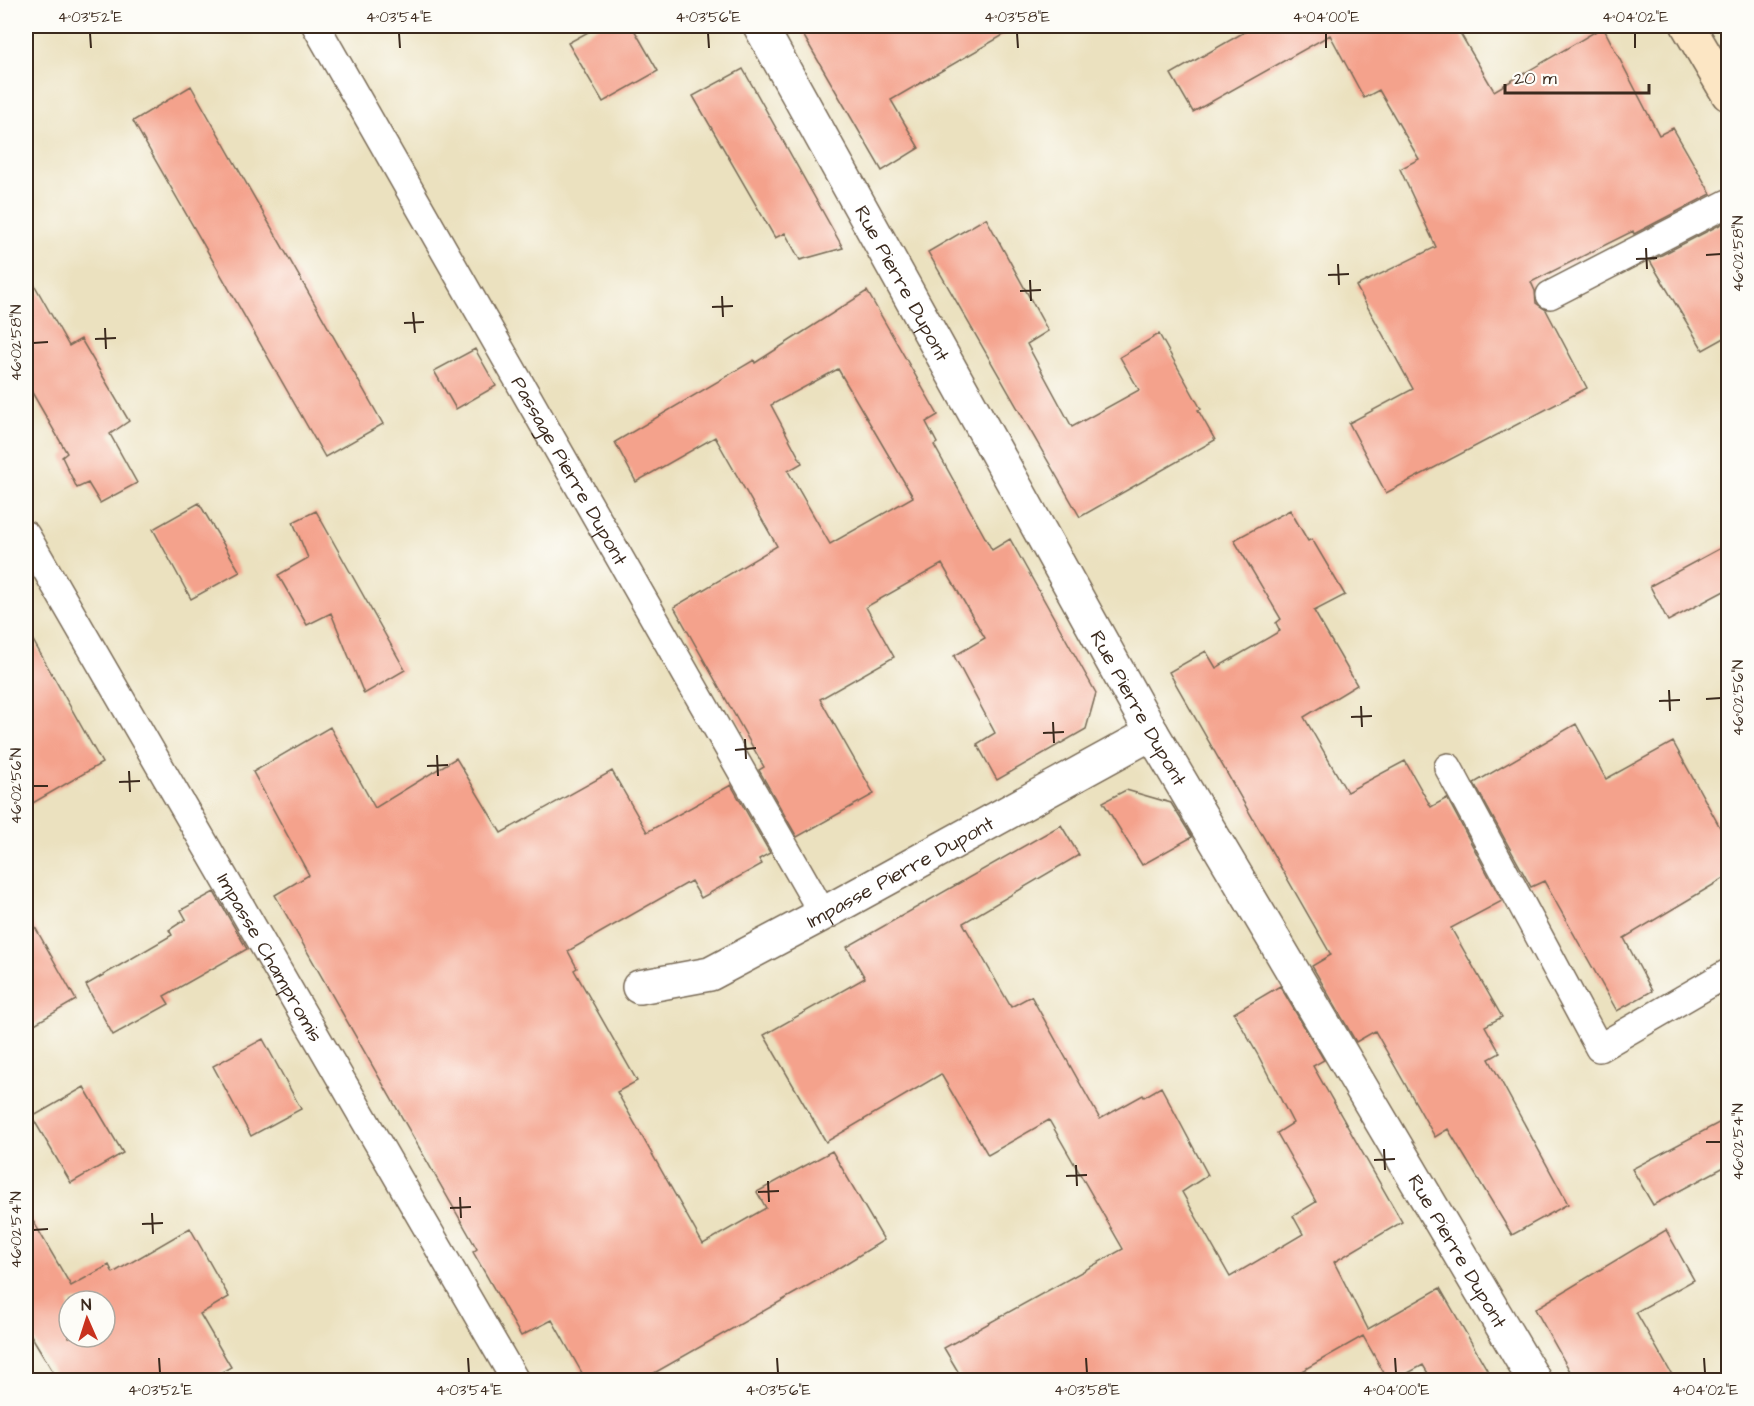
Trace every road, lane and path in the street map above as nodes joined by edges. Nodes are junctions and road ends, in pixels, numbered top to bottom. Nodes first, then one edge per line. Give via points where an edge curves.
1 (316, 26) edge
2 (760, 26) edge
3 (1688, 26) edge
4 (1728, 94) edge
5 (1728, 203) edge
6 (1550, 295) dead end
7 (26, 535) edge
8 (1152, 733) junction
9 (1448, 767) dead end
10 (823, 914) junction
11 (1728, 973) edge
12 (639, 987) dead end
13 (515, 1380) edge
14 (1534, 1380) edge

1 - 10 lane, Passage Pierre Dupont
2 - 8 street, Rue Pierre Dupont
3 - 4 main road
5 - 6 lane
7 - 13 lane, Impasse Champromis
8 - 10 street, Impasse Pierre Dupont
8 - 14 street, Rue Pierre Dupont
9 - 11 lane via 1599,1048
10 - 12 street, Impasse Pierre Dupont via 710,974

